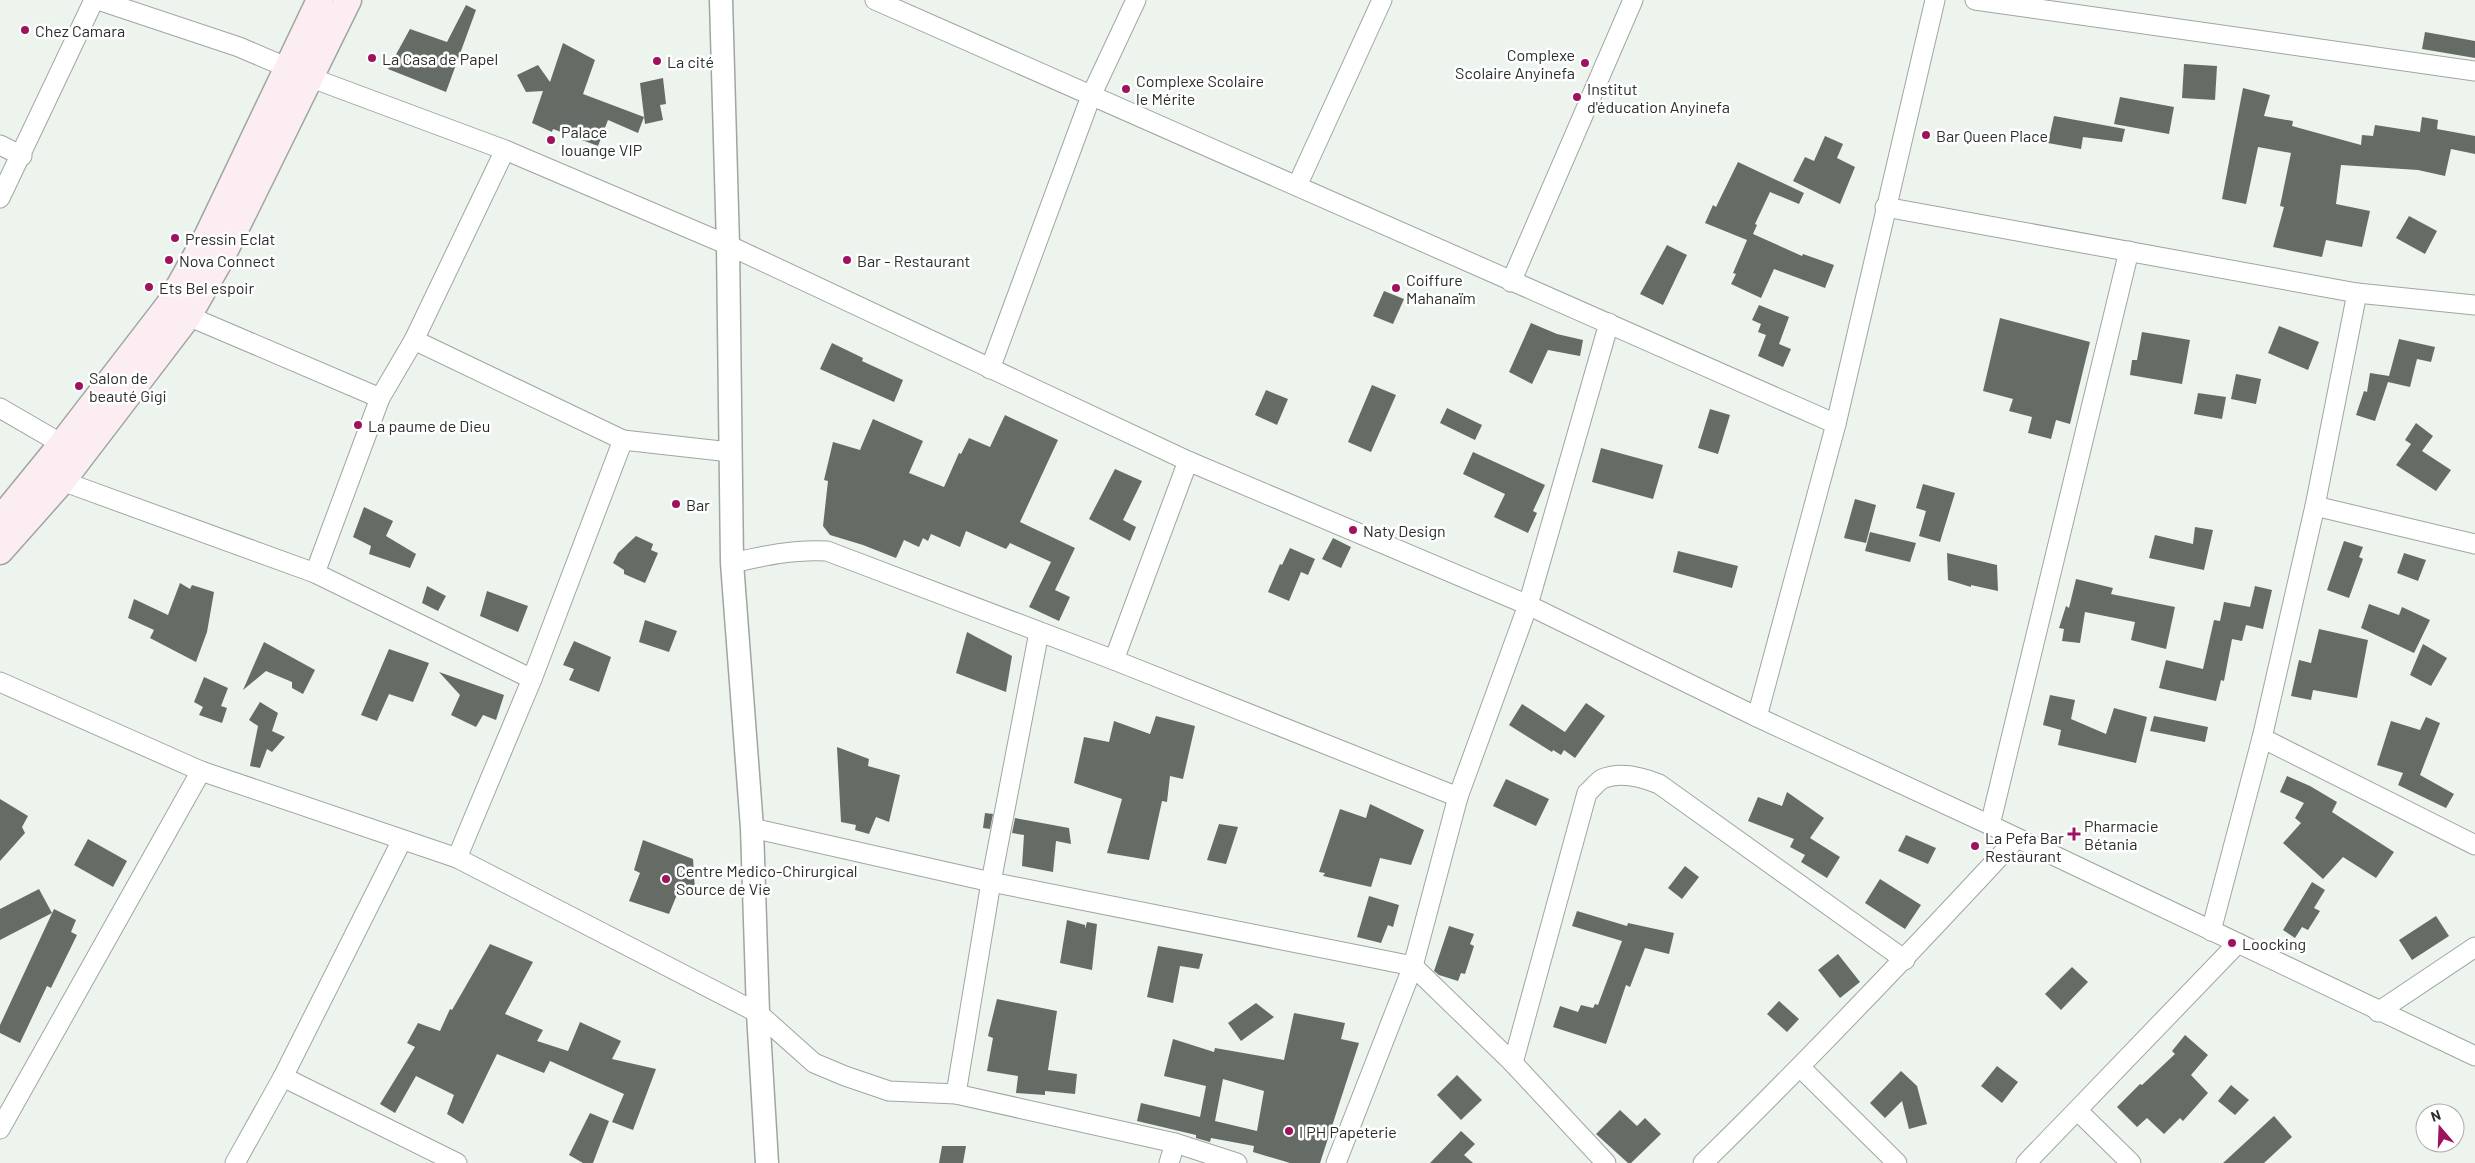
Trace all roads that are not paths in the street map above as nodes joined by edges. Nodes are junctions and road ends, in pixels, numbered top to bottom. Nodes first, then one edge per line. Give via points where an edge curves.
1 (96, 0) edge
2 (320, 0) edge
3 (348, 0) edge
4 (720, 0) edge
5 (875, 0) edge
6 (1136, 0) edge
7 (1382, 0) edge
8 (1634, 0) edge
9 (1935, 0) edge
10 (1975, 0) edge
11 (903, 6) edge
12 (2475, 71) edge
13 (298, 72) junction
14 (1091, 96) junction
15 (0, 145) edge
16 (505, 150) junction
17 (22, 156) junction
18 (1297, 186) junction
19 (0, 198) edge
20 (1885, 207) junction
21 (728, 245) junction
22 (2129, 251) junction
23 (1511, 282) junction
24 (2357, 293) junction
25 (2475, 305) edge
26 (188, 316) junction
27 (1609, 323) junction
28 (414, 340) junction
29 (990, 369) junction
30 (380, 398) junction
31 (0, 408) edge
32 (1836, 424) junction
33 (623, 440) junction
34 (62, 444) junction
35 (730, 452) junction
36 (1188, 461) junction
37 (62, 481) junction
38 (2314, 506) junction
39 (0, 520) edge
40 (2475, 544) edge
41 (0, 551) edge
42 (732, 563) junction
43 (315, 573) junction
44 (1528, 605) junction
45 (1039, 632) junction
46 (1114, 660) junction
47 (532, 679) junction
48 (0, 682) edge
49 (1757, 718) junction
50 (2262, 738) junction
51 (201, 771) junction
52 (1458, 797) junction
53 (1990, 825) junction
54 (752, 828) junction
55 (2016, 838) junction
56 (402, 840) junction
57 (2475, 845) edge
58 (457, 858) junction
59 (991, 882) junction
60 (2211, 931) junction
61 (2238, 944) junction
62 (2475, 947) edge
63 (1905, 960) junction
64 (1413, 966) junction
65 (2378, 1012) junction
66 (758, 1014) junction
67 (2475, 1056) edge
68 (1512, 1063) junction
69 (1801, 1068) junction
70 (283, 1077) junction
71 (956, 1094) junction
72 (2078, 1111) junction
73 (0, 1129) edge
74 (1175, 1143) junction
75 (235, 1163) edge
76 (457, 1163) edge
77 (767, 1163) edge
78 (1169, 1163) edge
79 (1237, 1163) edge
80 (1336, 1163) edge
81 (1606, 1163) edge
82 (1703, 1163) edge
83 (1896, 1163) edge
84 (2026, 1163) edge
85 (2131, 1163) edge

1 - 13 street via 239,47
1 - 17 street
2 - 13 main road
3 - 13 main road
4 - 21 street
5 - 11 street
6 - 14 street
7 - 18 street
8 - 23 street
9 - 20 street
10 - 12 street
11 - 14 street
13 - 16 street
13 - 26 main road via 221,258
13 - 34 main road via 168,306
14 - 18 street
14 - 29 street
15 - 17 street
16 - 21 street
16 - 28 street
17 - 19 street
18 - 23 street
20 - 22 street
20 - 32 street
21 - 29 street
21 - 35 street
22 - 24 street
22 - 53 street
23 - 27 street
24 - 25 street
24 - 38 street
26 - 30 street
26 - 37 main road
27 - 32 street
27 - 44 street
28 - 30 street
28 - 33 street
29 - 36 street
30 - 43 street
31 - 34 street
32 - 49 street
33 - 35 street
33 - 47 street
34 - 39 main road
35 - 42 street
36 - 44 street
36 - 46 street
37 - 41 main road
37 - 43 street
38 - 40 street
38 - 50 street
42 - 45 street via 773,553 827,551
42 - 54 street
43 - 47 street
44 - 49 street
44 - 52 street
45 - 46 street
45 - 59 street
46 - 52 street
47 - 58 street
48 - 51 street
49 - 53 street
50 - 57 street
50 - 60 street
51 - 56 street
51 - 73 street
52 - 64 street
53 - 55 street
54 - 59 street
54 - 66 street
55 - 60 street
55 - 63 street
56 - 58 street
56 - 70 street
58 - 66 street
59 - 64 street
59 - 71 street
60 - 61 street
61 - 65 street
61 - 72 street
62 - 65 street
63 - 68 street via 1659,784 1641,777 1621,775 1601,779 1588,793
63 - 69 street
64 - 68 street
64 - 80 street
65 - 67 street
66 - 71 street via 814,1063 889,1090
66 - 77 street
68 - 81 street
69 - 82 street
69 - 83 street
70 - 75 street
70 - 76 street
71 - 74 street
72 - 84 street
72 - 85 street
74 - 78 street
74 - 79 street

